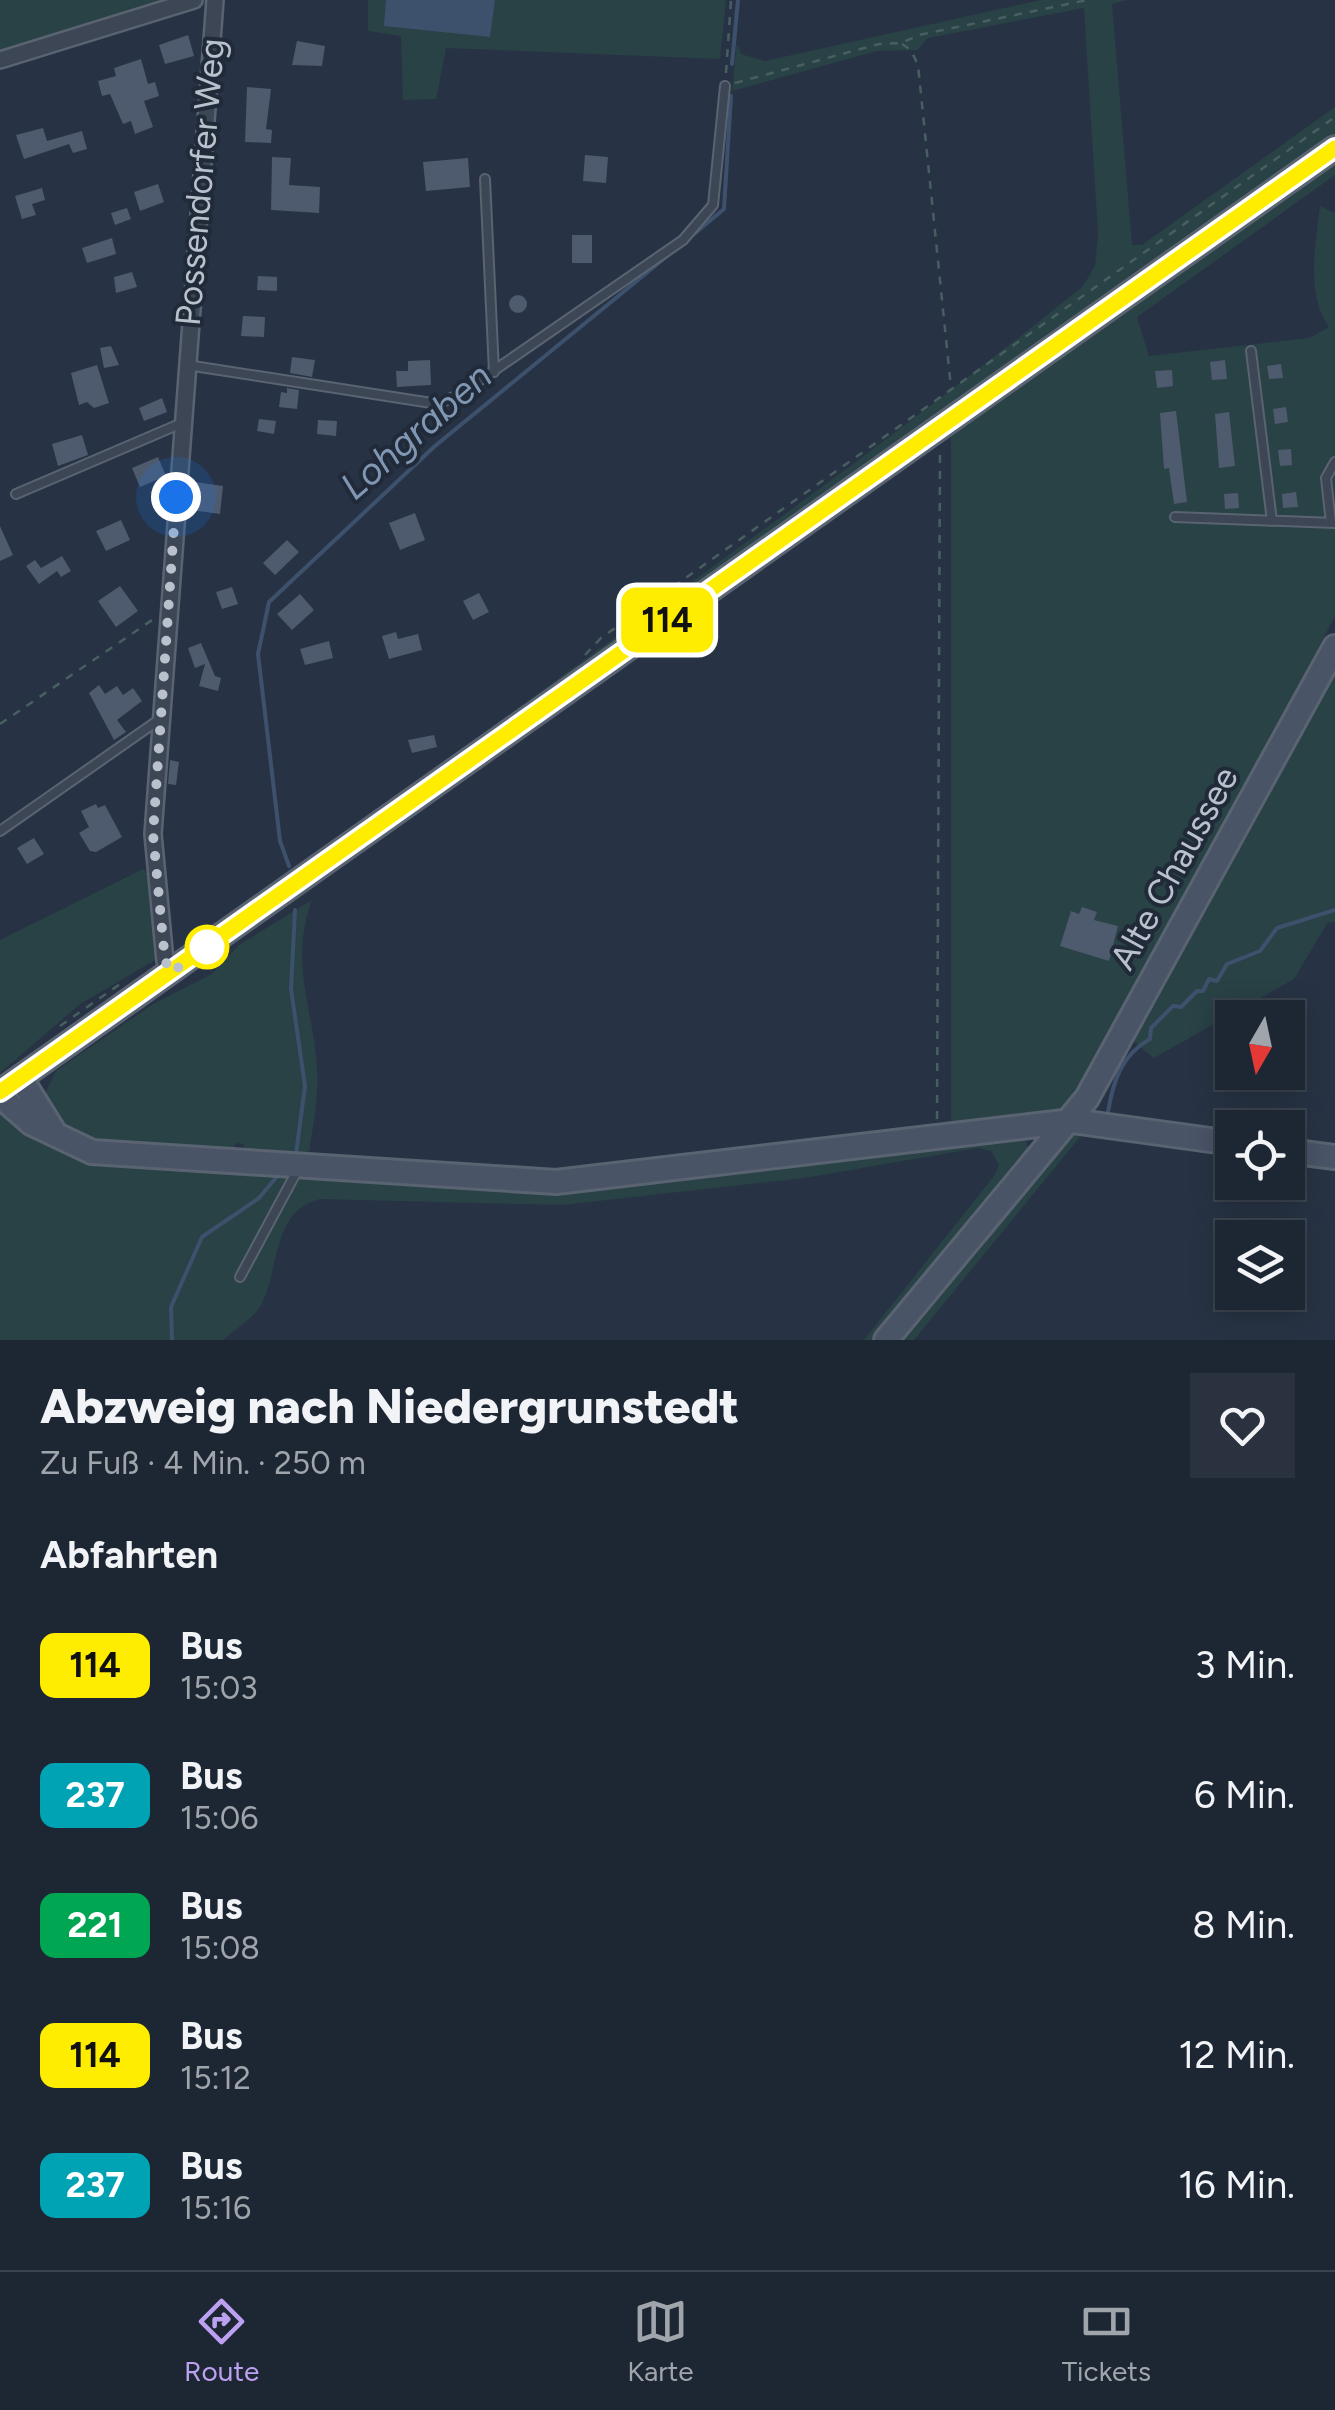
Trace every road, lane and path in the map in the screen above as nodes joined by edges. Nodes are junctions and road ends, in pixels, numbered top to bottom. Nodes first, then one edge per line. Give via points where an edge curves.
1 (194, 0) edge
2 (215, 0) edge
3 (732, 0) edge
4 (1087, 0) edge
5 (901, 43) junction
6 (0, 60) edge
7 (725, 86) junction
8 (1335, 117) edge
9 (1335, 148) edge
10 (486, 179) dead end
11 (1250, 351) dead end
12 (186, 364) junction
13 (494, 372) junction
14 (957, 399) junction
15 (182, 423) junction
16 (940, 424) junction
17 (1335, 462) edge
18 (16, 494) dead end
19 (1176, 517) dead end
20 (1272, 522) junction
21 (1333, 523) edge
22 (169, 608) junction
23 (1335, 646) edge
24 (585, 655) dead end
25 (161, 718) junction
26 (0, 724) edge
27 (0, 830) edge
28 (172, 972) junction
29 (131, 977) dead end
30 (56, 1031) dead end
31 (20, 1079) junction
32 (0, 1094) edge
33 (1072, 1121) junction
34 (56, 1135) junction
35 (937, 1136) junction
36 (1215, 1141) edge
37 (1305, 1153) edge
38 (1335, 1157) edge
39 (300, 1166) junction
40 (240, 1277) dead end
41 (886, 1340) edge

1 - 6 street
2 - 12 street, Possendorfer Weg
3 - 7 path
4 - 5 path
5 - 7 path
5 - 14 path via 918,64
7 - 13 lane, Possendorfer Weg via 713,206 683,240
8 - 14 path
9 - 14 street
10 - 13 lane
11 - 20 lane
12 - 13 lane, Possendorfer Weg via 438,404
12 - 15 street, Possendorfer Weg
14 - 16 street
14 - 24 path
15 - 18 lane
15 - 22 street, Possendorfer Weg
16 - 28 street
16 - 35 path
17 - 21 lane via 1326,478
19 - 20 lane
20 - 21 lane
22 - 25 street, Possendorfer Weg
22 - 26 path
23 - 33 street, Alte Chaussee
25 - 27 lane
25 - 28 street, Possendorfer Weg via 153,834 165,961
28 - 31 street
29 - 30 path
31 - 32 street
31 - 34 street
32 - 34 street via 22,1118
33 - 35 street
33 - 36 street
33 - 41 street, Alte Chaussee
34 - 39 street via 92,1152 131,1157
35 - 39 street via 556,1182
37 - 38 street
39 - 40 lane

